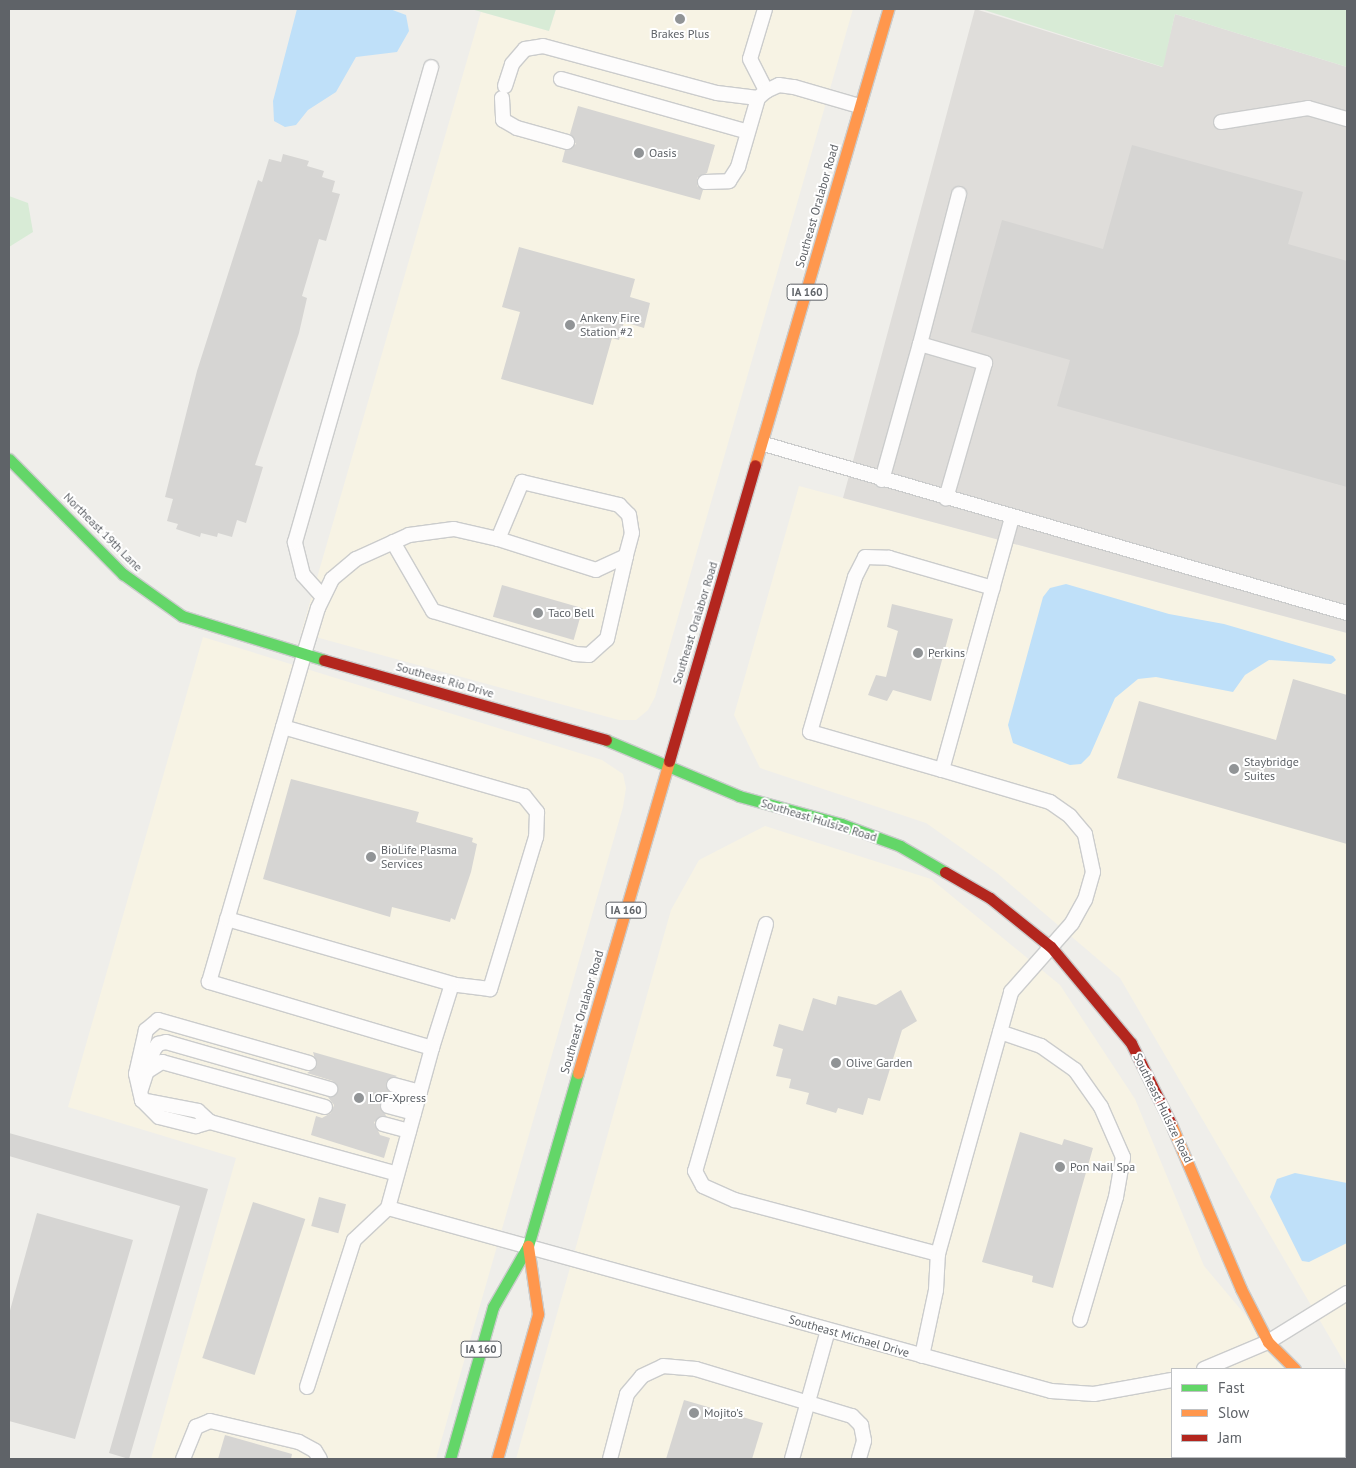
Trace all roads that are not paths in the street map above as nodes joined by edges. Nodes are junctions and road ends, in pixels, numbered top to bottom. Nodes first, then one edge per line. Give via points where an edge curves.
1 (765, 9) edge
2 (888, 9) edge
3 (430, 67) dead end
4 (561, 79) dead end
5 (762, 95) junction
6 (859, 106) junction
7 (1347, 119) edge
8 (1221, 122) dead end
9 (748, 132) junction
10 (567, 142) dead end
11 (705, 182) dead end
12 (959, 194) dead end
13 (920, 344) junction
14 (764, 444) junction
15 (9, 459) edge
16 (882, 480) junction
17 (946, 498) junction
18 (1012, 517) junction
19 (498, 539) junction
20 (393, 542) junction
21 (626, 556) junction
22 (993, 588) junction
23 (323, 597) junction
24 (1347, 613) edge
25 (212, 628) joint
26 (304, 654) junction
27 (283, 727) junction
28 (667, 768) junction
29 (942, 770) junction
30 (227, 919) junction
31 (766, 924) dead end
32 (1051, 947) junction
33 (452, 984) junction
34 (1000, 1032) junction
35 (432, 1048) junction
36 (310, 1063) dead end
37 (146, 1072) junction
38 (394, 1085) dead end
39 (330, 1089) dead end
40 (420, 1092) junction
41 (141, 1098) junction
42 (388, 1106) dead end
43 (325, 1107) dead end
44 (414, 1113) junction
45 (383, 1124) dead end
46 (409, 1131) junction
47 (397, 1174) junction
48 (388, 1208) junction
49 (528, 1246) junction
50 (938, 1254) junction
51 (1347, 1294) edge
52 (1080, 1320) dead end
53 (828, 1330) junction
54 (1268, 1342) junction
55 (922, 1356) junction
56 (1206, 1368) edge
57 (1294, 1368) edge
58 (1171, 1380) edge
59 (307, 1387) dead end
60 (808, 1403) junction
61 (183, 1459) edge
62 (320, 1459) edge
63 (450, 1459) edge
64 (497, 1459) edge
65 (610, 1459) edge
66 (792, 1459) edge
67 (859, 1459) edge

1 - 5 lane via 750,59
2 - 6 main road, Southeast Oralabor Road / IA 160
3 - 23 lane via 295,542 303,576
4 - 9 lane
5 - 6 lane via 779,85
5 - 9 lane
5 - 10 lane via 718,93 543,46 525,49 512,64 504,92 503,120 517,128
6 - 14 main road, Southeast Oralabor Road / IA 160
7 - 8 lane via 1308,108
9 - 11 lane via 738,167 729,181
12 - 13 lane
13 - 16 lane
13 - 17 lane via 985,363
14 - 16 lane
14 - 28 main road, Southeast Oralabor Road / IA 160
15 - 25 main road, Northeast 19th Lane via 140,589 182,616
16 - 17 lane
17 - 18 lane
18 - 22 lane
18 - 24 lane
19 - 20 lane via 454,529 409,535
19 - 21 lane via 596,570
19 - 21 lane via 522,482 536,483 619,505 629,515 632,534
20 - 21 lane via 432,611 574,654 589,655 607,639
20 - 23 lane via 356,559 332,579
22 - 29 lane
22 - 29 lane via 889,558 865,557 854,577 810,732
23 - 26 lane
25 - 26 main road, Southeast Rio Drive
26 - 27 lane
26 - 28 main road, Southeast Rio Drive via 624,745
27 - 30 lane
27 - 33 lane via 524,796 537,812 536,837 490,989
28 - 32 main road, Southeast Hulsize Road via 739,796 840,824 900,846 990,898
28 - 49 main road, Southeast Oralabor Road / IA 160
29 - 32 lane via 1050,802 1070,816 1085,834 1093,872 1086,900
30 - 33 lane
30 - 35 lane via 209,982
31 - 50 lane via 695,1171 703,1186 735,1200
32 - 34 lane via 1011,992
32 - 54 main road, Southeast Hulsize Road via 1108,1012 1152,1081 1241,1289
33 - 35 lane
34 - 50 lane
34 - 52 lane via 1041,1046 1075,1070 1102,1107 1123,1157 1116,1197
35 - 40 lane
36 - 41 lane via 158,1020 146,1030 139,1055 136,1074
37 - 39 lane via 152,1050 166,1042
37 - 41 lane
37 - 43 lane via 162,1062
38 - 40 lane
40 - 44 lane
41 - 47 lane via 198,1111 210,1122
42 - 44 lane
44 - 46 lane
45 - 46 lane
46 - 47 lane
47 - 48 lane
48 - 49 lane, Southeast Michael Drive
48 - 59 lane via 354,1240
49 - 53 lane, Southeast Michael Drive
49 - 63 main road, Southeast Oralabor Road / IA 160 via 493,1307
49 - 64 main road, Southeast Oralabor Road / IA 160 via 538,1314
50 - 55 lane via 936,1290
51 - 54 lane
53 - 55 lane, Southeast Michael Drive
53 - 60 lane
54 - 56 lane
54 - 57 main road, Southeast Hulsize Road
55 - 58 lane, Southeast Michael Drive via 1073,1395 1152,1387
60 - 65 lane via 696,1369 664,1366 642,1376 627,1394
60 - 66 lane
60 - 67 lane via 852,1416 861,1425 864,1441
61 - 62 lane via 196,1427 210,1421 299,1442 315,1451

